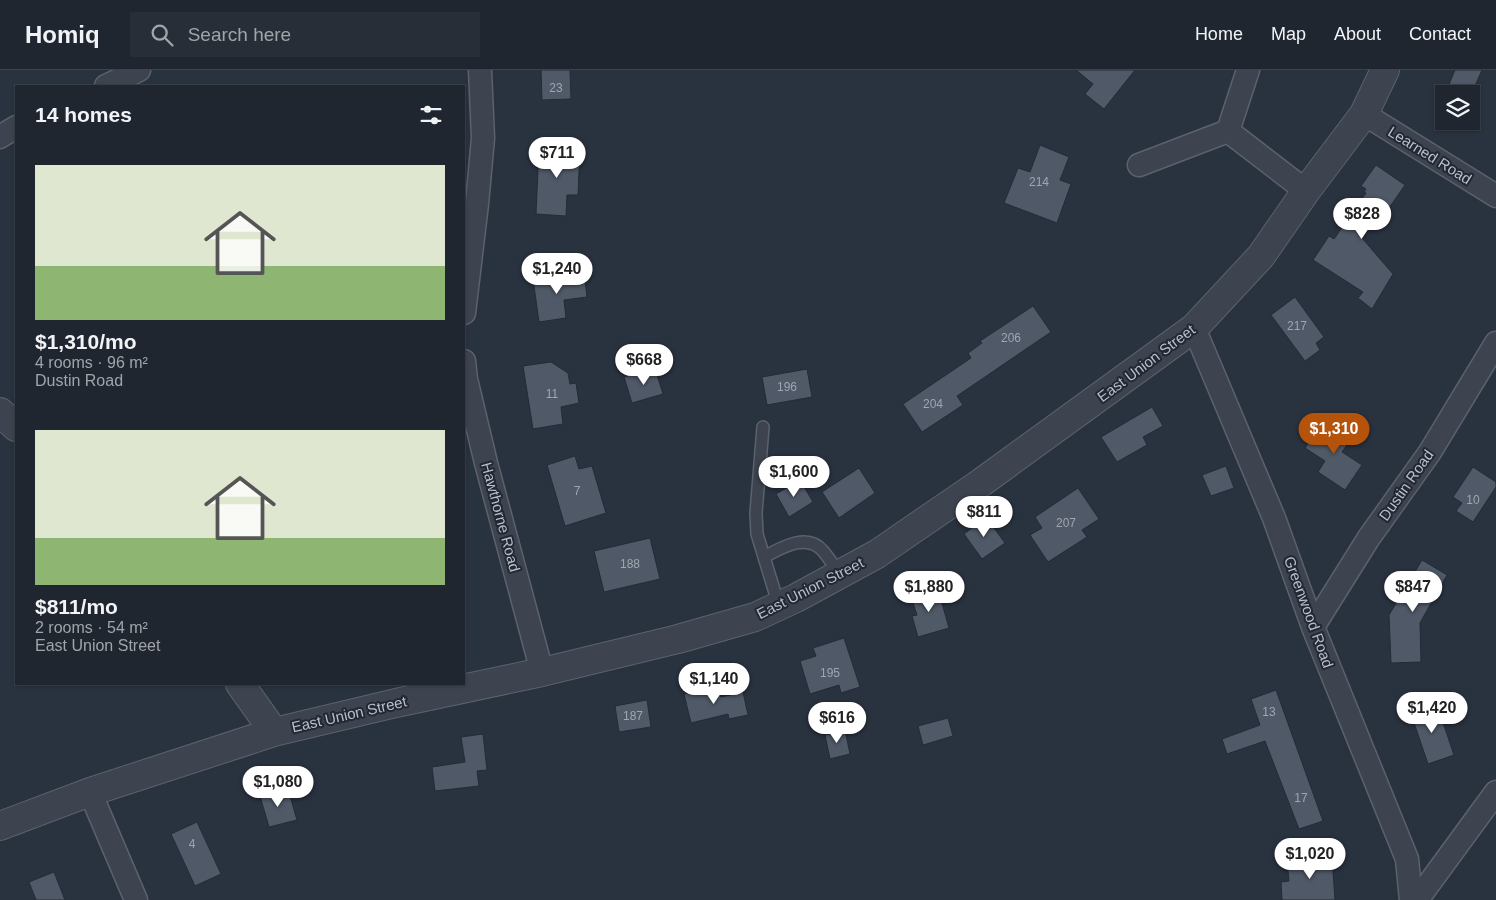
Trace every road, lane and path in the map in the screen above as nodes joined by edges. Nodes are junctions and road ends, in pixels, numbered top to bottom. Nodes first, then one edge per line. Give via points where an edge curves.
1 (139, 70) edge
2 (480, 70) edge
3 (1248, 70) edge
4 (1385, 70) edge
5 (108, 85) edge
6 (1364, 114) junction
7 (15, 128) edge
8 (1228, 131) junction
9 (0, 137) edge
10 (1139, 164) dead end
11 (1306, 191) junction
12 (1496, 196) edge
13 (465, 304) edge
14 (1194, 328) junction
15 (1496, 342) edge
16 (465, 371) edge
17 (0, 412) edge
18 (15, 426) edge
19 (763, 427) dead end
20 (764, 557) junction
21 (840, 574) junction
22 (779, 606) junction
23 (1313, 627) junction
24 (542, 672) junction
25 (241, 685) edge
26 (274, 732) junction
27 (90, 792) junction
28 (1496, 792) edge
29 (0, 826) edge
30 (136, 900) edge
31 (1411, 900) edge
32 (1417, 900) edge

1 - 5 street
2 - 13 street via 483,138
3 - 8 street
4 - 6 street, East Union Street
6 - 11 street, East Union Street
6 - 12 street, Learned Road
7 - 9 street
8 - 10 street
8 - 11 street
11 - 14 street, East Union Street via 1261,256
14 - 21 street, East Union Street via 974,487 877,554
14 - 23 street, Greenwood Road via 1274,518
15 - 23 street, Dustin Road via 1430,452 1368,539
16 - 24 street, Hawthorne Road
17 - 18 street
19 - 20 lane via 756,513 757,534
20 - 21 lane via 796,542 812,543 822,549
20 - 22 lane
21 - 22 street, East Union Street
22 - 24 street, East Union Street via 755,617 678,639
23 - 31 street, Greenwood Road via 1407,859
24 - 26 street, East Union Street via 396,702
25 - 26 street
26 - 27 street, East Union Street
27 - 29 street, East Union Street
27 - 30 street
28 - 32 street

